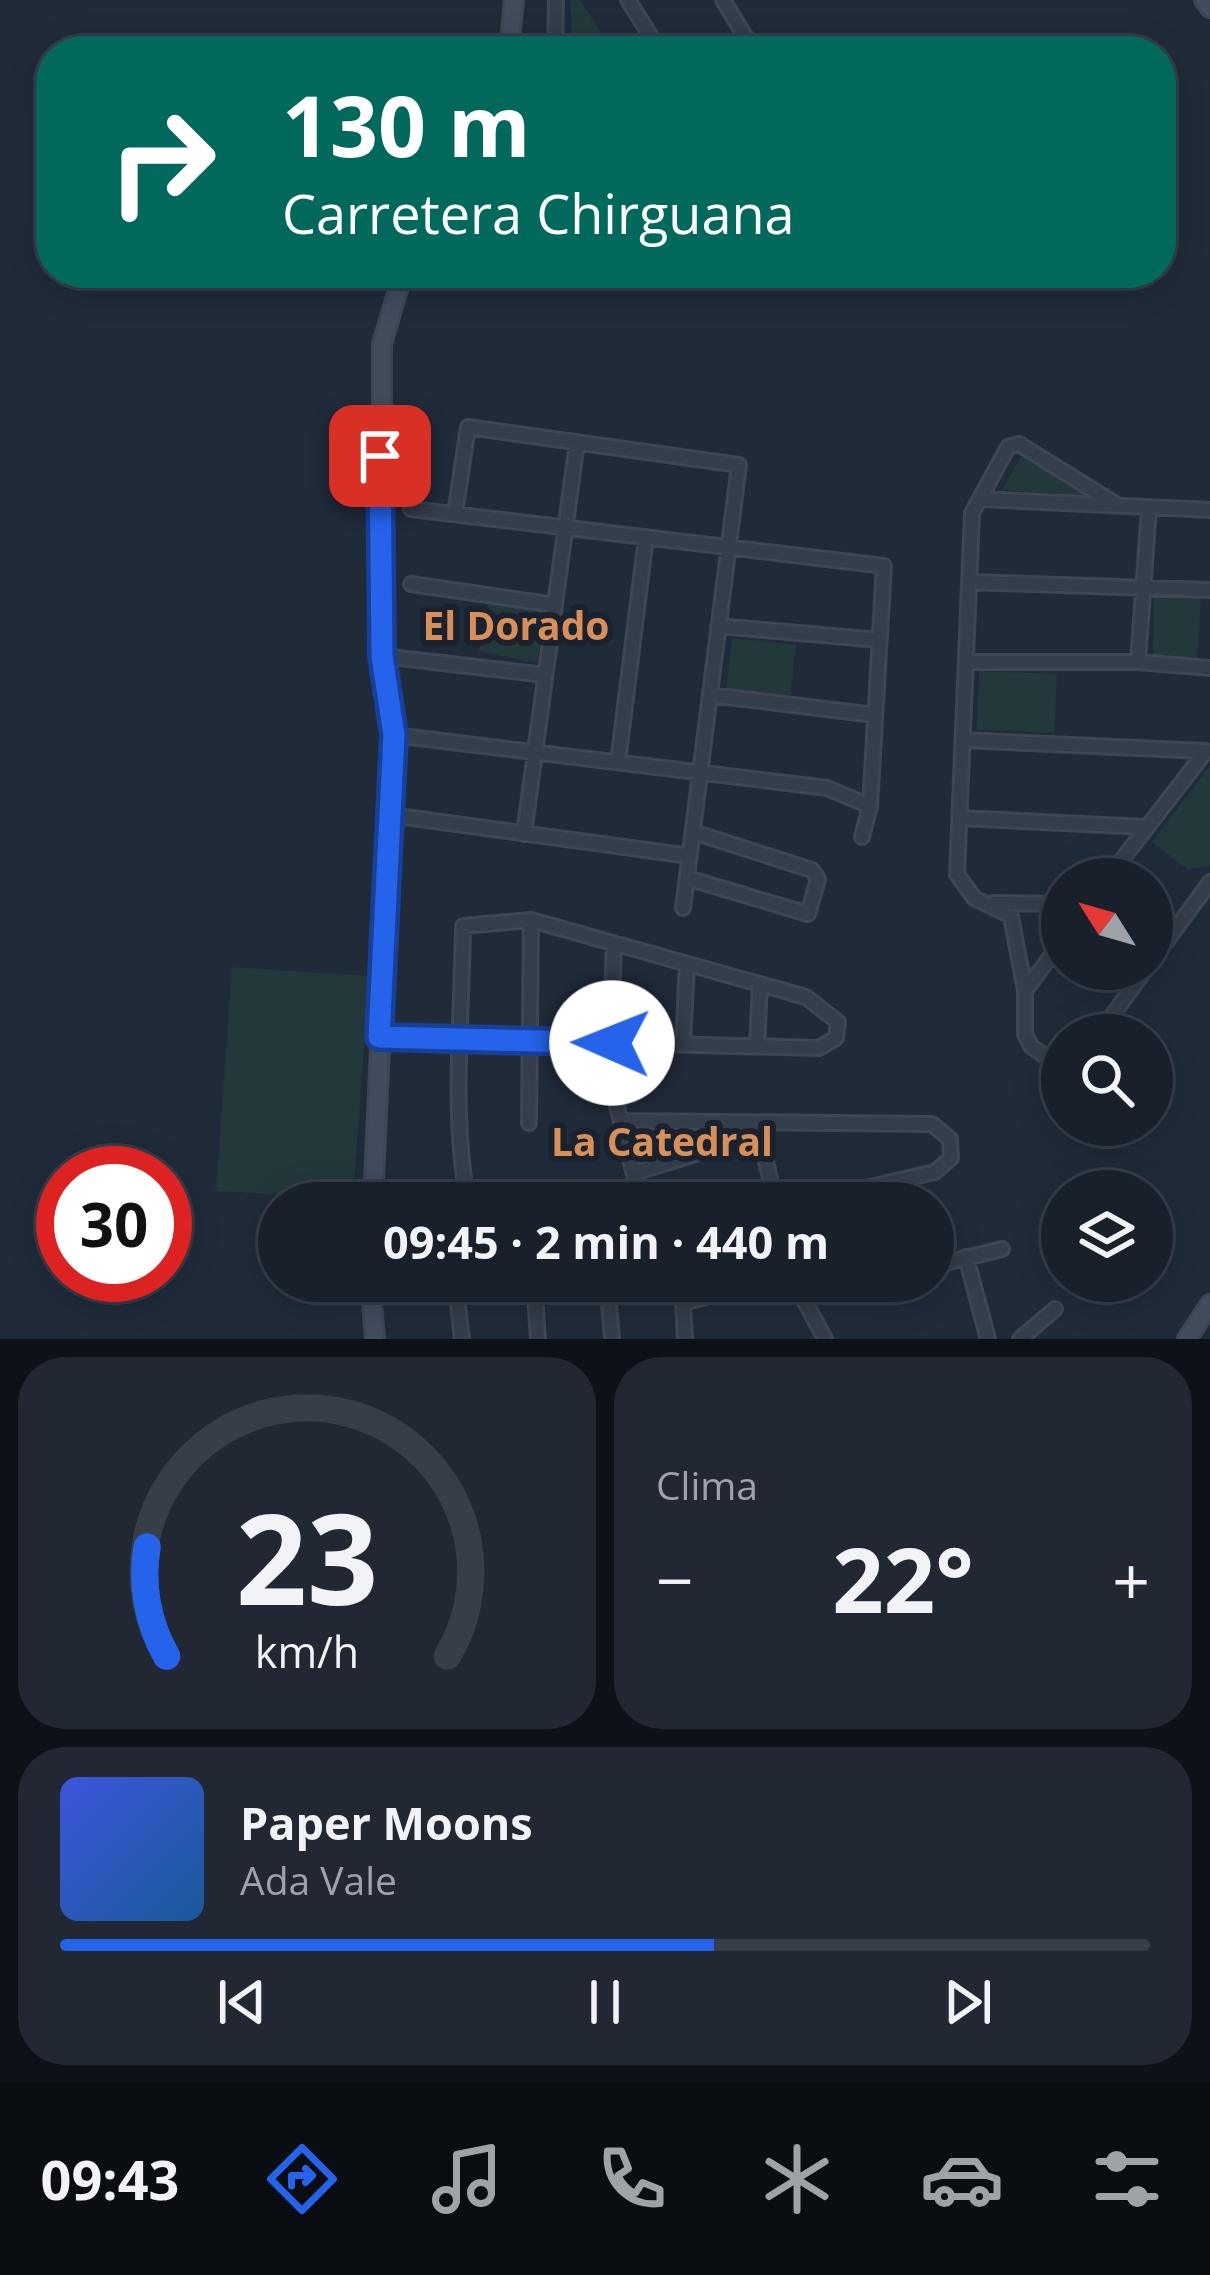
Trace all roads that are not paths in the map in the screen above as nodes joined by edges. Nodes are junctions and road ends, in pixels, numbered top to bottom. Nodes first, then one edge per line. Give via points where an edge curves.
1 (514, 0) edge
2 (556, 0) edge
3 (628, 0) edge
4 (723, 0) edge
5 (1204, 0) edge
6 (1210, 8) edge
7 (510, 36) edge
8 (555, 36) edge
9 (651, 36) edge
10 (745, 36) edge
11 (399, 288) edge
12 (577, 442) junction
13 (980, 499) junction
14 (1118, 506) junction
15 (1149, 508) junction
16 (411, 509) dead end
17 (1210, 510) edge
18 (455, 514) junction
19 (565, 527) junction
20 (646, 537) junction
21 (728, 547) junction
22 (969, 582) junction
23 (412, 584) dead end
24 (1144, 587) junction
25 (1210, 590) edge
26 (555, 605) junction
27 (718, 626) junction
28 (879, 640) junction
29 (382, 656) junction
30 (966, 662) junction
31 (1138, 662) junction
32 (1210, 668) edge
33 (545, 675) junction
34 (710, 695) junction
35 (875, 715) junction
36 (394, 735) junction
37 (963, 740) junction
38 (1208, 748) edge
39 (535, 752) junction
40 (618, 762) junction
41 (700, 772) junction
42 (870, 806) junction
43 (390, 815) junction
44 (960, 818) junction
45 (1145, 827) junction
46 (693, 832) junction
47 (524, 834) junction
48 (862, 837) dead end
49 (690, 856) junction
50 (1122, 858) edge
51 (687, 878) junction
52 (1210, 882) edge
53 (992, 903) junction
54 (1041, 904) edge
55 (683, 908) dead end
56 (531, 920) junction
57 (1173, 932) edge
58 (614, 943) junction
59 (687, 964) junction
60 (1041, 969) edge
61 (760, 984) junction
62 (1025, 991) junction
63 (379, 1037) junction
64 (462, 1039) junction
65 (530, 1041) junction
66 (612, 1043) junction
67 (683, 1045) junction
68 (757, 1046) junction
69 (1041, 1053) edge
70 (621, 1121) junction
71 (530, 1123) dead end
72 (758, 1128) junction
73 (634, 1173) junction
74 (374, 1182) edge
75 (464, 1182) edge
76 (636, 1182) edge
77 (771, 1182) edge
78 (892, 1182) edge
79 (1002, 1249) dead end
80 (966, 1258) junction
81 (954, 1261) edge
82 (371, 1302) edge
83 (458, 1302) edge
84 (535, 1302) edge
85 (609, 1302) edge
86 (686, 1302) edge
87 (804, 1302) edge
88 (1210, 1304) edge
89 (1054, 1309) dead end
90 (822, 1338) edge
91 (375, 1339) edge
92 (462, 1339) edge
93 (538, 1339) edge
94 (612, 1339) edge
95 (685, 1339) edge
96 (988, 1339) edge
97 (1020, 1339) edge
98 (1187, 1339) edge

1 - 7 street
2 - 8 street
3 - 9 street
4 - 10 street
5 - 6 street
11 - 29 street via 382,344
12 - 18 street via 468,427
12 - 19 street
12 - 21 street via 739,465
13 - 14 street
13 - 14 street via 1018,444
13 - 22 street via 972,513
14 - 15 street
15 - 17 street
15 - 24 street
16 - 18 street
18 - 19 street
19 - 20 street
19 - 26 street
20 - 21 street
20 - 40 street
21 - 27 street
21 - 28 street via 884,566
22 - 24 street
22 - 30 street
23 - 26 street
24 - 25 street
24 - 31 street
26 - 33 street
27 - 28 street
27 - 34 street
28 - 35 street
29 - 33 street
29 - 36 street
30 - 31 street
30 - 37 street
31 - 32 street
33 - 39 street
34 - 35 street
34 - 41 street
35 - 42 street
36 - 39 street
36 - 43 street
37 - 38 street
37 - 44 street
38 - 45 street
39 - 40 street
39 - 47 street
40 - 41 street
41 - 42 street via 827,788
41 - 46 street
42 - 48 street
43 - 47 street
43 - 63 street
44 - 45 street
44 - 53 street via 957,874 974,898
45 - 50 street
46 - 49 street
46 - 51 street via 812,870 818,879 808,914
47 - 49 street
49 - 51 street
51 - 55 street
52 - 57 street
53 - 54 street
53 - 62 street via 1011,916
56 - 58 street
56 - 64 street via 464,926
56 - 65 street
58 - 59 street
58 - 66 street
59 - 61 street
59 - 67 street
60 - 62 street
61 - 68 street
61 - 68 street via 806,997 838,1022 836,1038 819,1048
62 - 69 street via 1025,1034
63 - 64 street
63 - 74 street
64 - 65 street
64 - 75 street
65 - 66 street
65 - 71 street
66 - 67 street
66 - 70 street
67 - 68 street
70 - 72 street
70 - 73 street
72 - 73 street
72 - 77 street
72 - 78 street via 932,1124 950,1139 952,1158 935,1172
73 - 76 street
79 - 80 street
80 - 81 street
80 - 96 street
82 - 91 street
83 - 92 street
84 - 93 street
85 - 94 street
86 - 95 street
87 - 90 street
88 - 98 street
89 - 97 street

